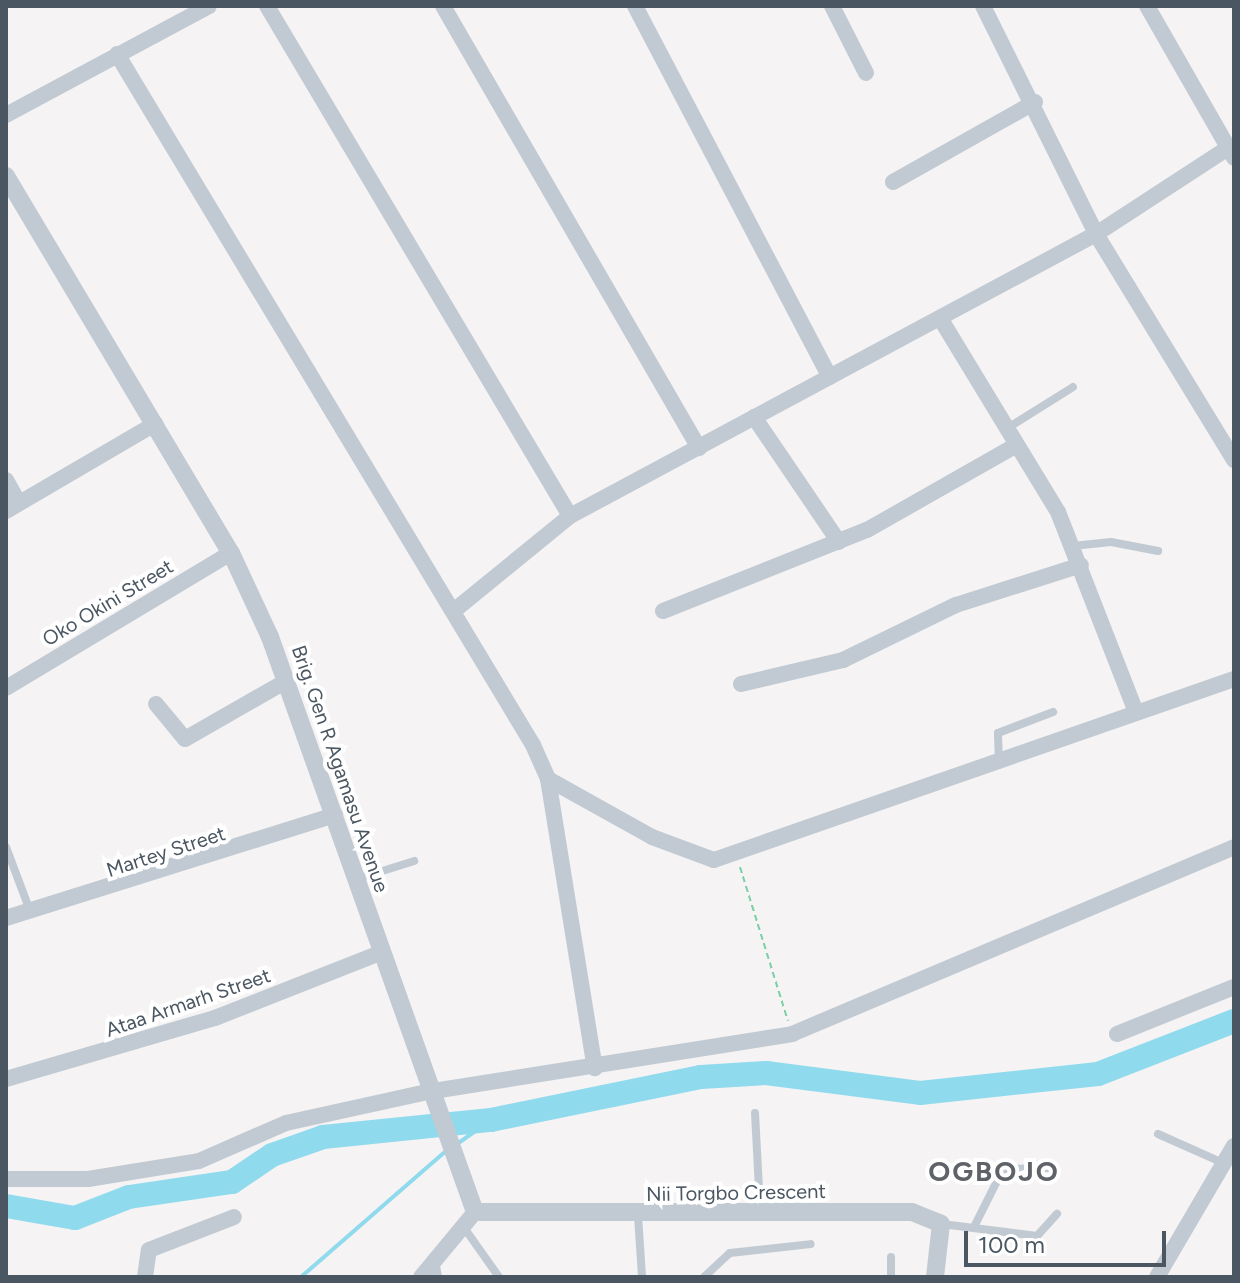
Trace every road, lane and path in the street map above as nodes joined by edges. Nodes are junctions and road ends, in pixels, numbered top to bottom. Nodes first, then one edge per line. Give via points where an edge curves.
1 (209, 6) edge
2 (267, 6) edge
3 (443, 6) edge
4 (635, 6) edge
5 (832, 6) edge
6 (983, 6) edge
7 (1147, 6) edge
8 (117, 54) junction
9 (866, 73) dead end
10 (1035, 102) junction
11 (6, 115) edge
12 (1231, 153) edge
13 (6, 176) edge
14 (893, 182) dead end
15 (12, 199) edge
16 (1096, 234) junction
17 (940, 318) junction
18 (830, 377) junction
19 (1073, 387) dead end
20 (754, 417) junction
21 (155, 424) junction
22 (1005, 429) junction
23 (1015, 446) junction
24 (699, 448) junction
25 (1234, 460) edge
26 (6, 480) edge
27 (13, 507) edge
28 (570, 516) junction
29 (839, 542) junction
30 (1073, 546) junction
31 (1158, 551) dead end
32 (231, 553) junction
33 (1081, 565) junction
34 (456, 609) junction
35 (663, 611) dead end
36 (1234, 679) edge
37 (288, 680) junction
38 (741, 684) dead end
39 (6, 688) edge
40 (156, 704) dead end
41 (1053, 712) dead end
42 (1136, 712) junction
43 (999, 764) junction
44 (548, 779) junction
45 (335, 815) junction
46 (6, 847) edge
47 (1234, 847) edge
48 (737, 856) junction
49 (414, 861) dead end
50 (356, 879) junction
51 (30, 912) junction
52 (6, 918) edge
53 (380, 953) junction
54 (1234, 987) edge
55 (792, 1034) junction
56 (1117, 1034) dead end
57 (595, 1068) junction
58 (6, 1079) edge
59 (428, 1096) junction
60 (755, 1113) dead end
61 (1158, 1134) dead end
62 (1234, 1146) edge
63 (1223, 1163) junction
64 (1049, 1168) dead end
65 (6, 1179) edge
66 (475, 1212) junction
67 (1057, 1214) dead end
68 (760, 1215) junction
69 (638, 1216) junction
70 (234, 1217) dead end
71 (941, 1224) junction
72 (975, 1225) junction
73 (465, 1229) junction
74 (811, 1244) dead end
75 (891, 1257) dead end
76 (436, 1269) edge
77 (145, 1277) edge
78 (421, 1277) edge
79 (499, 1277) edge
80 (642, 1277) edge
81 (704, 1277) edge
82 (891, 1277) edge
83 (935, 1277) edge
84 (1157, 1277) edge

1 - 8 street
2 - 28 street
3 - 24 street
4 - 18 street
5 - 9 street
6 - 10 street
7 - 12 street
8 - 11 street
8 - 34 street
10 - 14 street
10 - 16 street
12 - 16 street
13 - 15 street, Brig. Gen R Agamasu Avenue
15 - 21 street, Brig. Gen R Agamasu Avenue
16 - 17 street
16 - 25 street
17 - 18 street
17 - 22 street
18 - 20 street
19 - 22 lane
20 - 24 street
20 - 29 street
21 - 27 street
21 - 32 street, Brig. Gen R Agamasu Avenue
22 - 23 street
23 - 29 street
23 - 30 street
24 - 28 street
26 - 27 street
28 - 34 street
29 - 35 street
30 - 31 lane via 1111,542
30 - 33 street
32 - 37 street, Brig. Gen R Agamasu Avenue
32 - 39 street, Oko Okini Street
33 - 38 street via 956,605 843,660
33 - 42 street
34 - 44 street
36 - 42 street
37 - 40 street via 185,739
37 - 45 street, Brig. Gen R Agamasu Avenue
41 - 43 lane via 998,733
42 - 43 street
43 - 48 street
44 - 48 street via 701,860
44 - 57 street
45 - 50 street, Brig. Gen R Agamasu Avenue
45 - 51 street, Martey Street
46 - 51 lane
47 - 55 street
48 - 55 path
49 - 50 lane
50 - 53 street, Brig. Gen R Agamasu Avenue
51 - 52 street, Martey Street
53 - 58 street, Ataa Armarh Street via 215,1018
53 - 59 street, Brig. Gen R Agamasu Avenue
54 - 56 street
55 - 57 street
57 - 59 street
59 - 65 street via 286,1123 199,1161 88,1179
59 - 66 street, Brig. Gen R Agamasu Avenue
60 - 68 lane
61 - 63 lane
62 - 63 street
63 - 84 street
64 - 72 lane via 1003,1169
66 - 69 street, Nii Torgbo Crescent
66 - 73 street
67 - 72 lane via 1037,1236
68 - 69 street, Nii Torgbo Crescent
68 - 71 street, Nii Torgbo Crescent via 912,1212
69 - 80 lane
70 - 77 street via 149,1250
71 - 72 lane
71 - 83 street
73 - 76 street
73 - 79 lane
74 - 81 lane via 730,1253
75 - 82 lane
76 - 78 street

